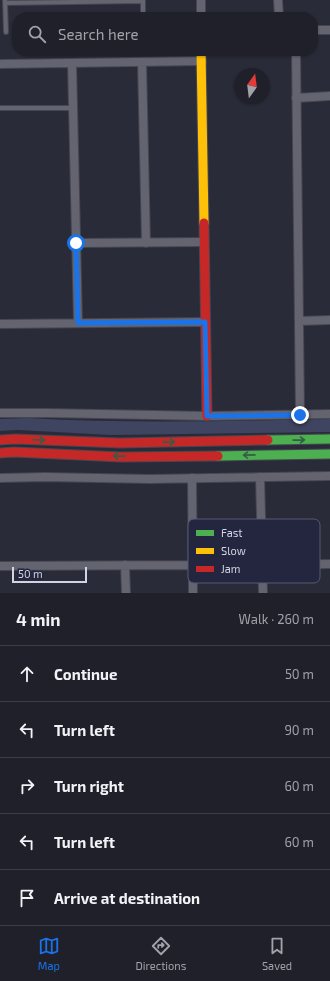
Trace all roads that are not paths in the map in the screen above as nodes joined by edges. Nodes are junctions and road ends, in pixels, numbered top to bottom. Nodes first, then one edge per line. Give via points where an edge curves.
1 (201, 0) edge
2 (278, 0) edge
3 (53, 1) edge
4 (143, 1) edge
5 (5, 2) edge
6 (143, 12) edge
7 (201, 12) edge
8 (279, 12) edge
9 (318, 30) edge
10 (330, 30) edge
11 (6, 32) dead end
12 (202, 56) edge
13 (296, 56) edge
14 (202, 61) junction
15 (142, 62) junction
16 (72, 63) junction
17 (0, 64) edge
18 (330, 96) edge
19 (296, 98) junction
20 (0, 108) edge
21 (73, 108) junction
22 (204, 242) junction
23 (76, 243) junction
24 (146, 243) junction
25 (330, 320) edge
26 (299, 321) junction
27 (205, 322) junction
28 (78, 323) junction
29 (0, 324) edge
30 (0, 413) edge
31 (330, 414) edge
32 (300, 415) junction
33 (207, 416) junction
34 (330, 439) edge
35 (0, 440) edge
36 (0, 453) edge
37 (330, 454) edge
38 (330, 476) edge
39 (260, 477) junction
40 (0, 478) edge
41 (192, 478) junction
42 (192, 519) edge
43 (261, 519) edge
44 (320, 564) edge
45 (330, 564) edge
46 (188, 565) edge
47 (0, 566) edge
48 (125, 566) junction
49 (263, 583) edge
50 (126, 593) edge
51 (263, 593) edge

1 - 7 street
2 - 8 street
3 - 4 lane
3 - 5 lane
4 - 6 lane
5 - 11 lane
9 - 10 street
12 - 14 street
13 - 19 street
14 - 15 street
14 - 22 street
15 - 16 street
15 - 24 street
16 - 17 street
16 - 21 street
18 - 19 street
19 - 26 street
20 - 21 lane
21 - 23 street
22 - 24 street
22 - 27 street
23 - 24 street
23 - 28 street
25 - 26 street
26 - 32 street
27 - 28 street
27 - 33 street
28 - 29 street
30 - 33 street
31 - 32 street
32 - 33 street
35 -> 34 street via 120,443
37 -> 36 street via 121,457
38 - 39 street
39 - 41 street
39 - 43 street
40 - 41 street
41 - 42 street
44 - 45 street
46 - 48 street
47 - 48 street
48 - 50 street
49 - 51 street

